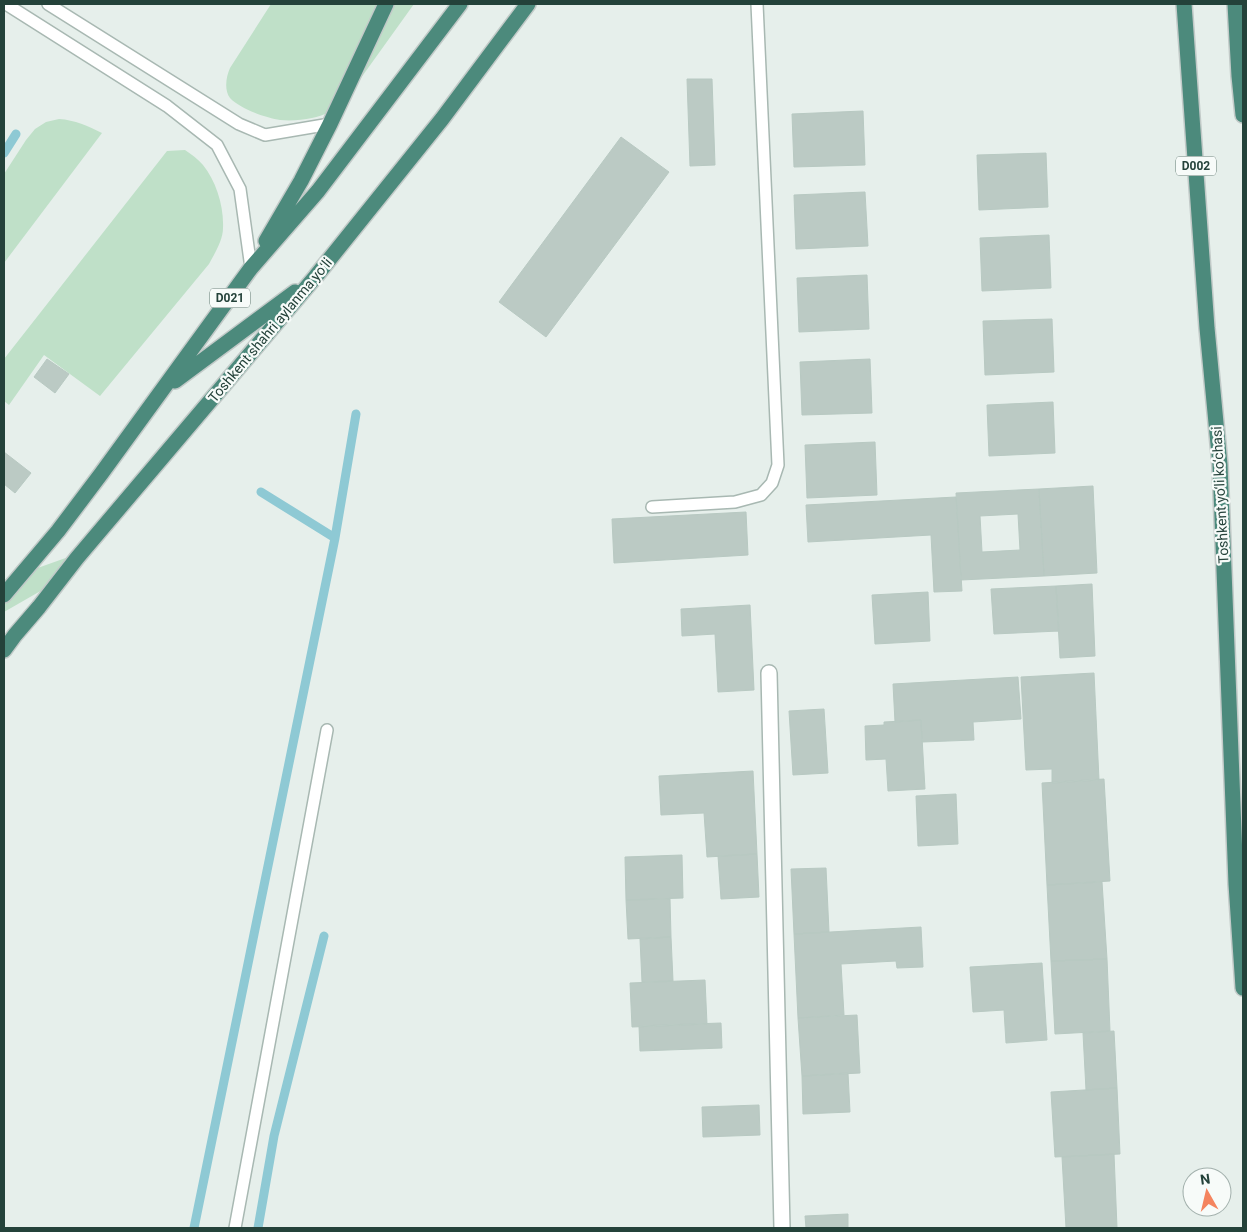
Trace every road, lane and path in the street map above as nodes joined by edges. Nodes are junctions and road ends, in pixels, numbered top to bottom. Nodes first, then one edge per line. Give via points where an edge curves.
1 (6, 4) edge
2 (48, 4) edge
3 (386, 4) edge
4 (460, 4) edge
5 (528, 4) edge
6 (756, 4) edge
7 (1184, 4) edge
8 (1235, 4) edge
9 (1241, 77) edge
10 (1243, 114) edge
11 (330, 124) junction
12 (251, 268) junction
13 (316, 276) junction
14 (163, 391) junction
15 (652, 507) dead end
16 (4, 595) edge
17 (4, 650) edge
18 (769, 673) dead end
19 (326, 730) dead end
20 (1243, 988) edge
21 (235, 1228) edge
22 (782, 1228) edge

1 - 12 lane via 167,106 217,146 240,190
2 - 11 lane via 238,124 265,135
3 - 11 highway
4 - 12 highway, D021 via 318,191
5 - 13 highway, Toshkent shahri aylanma yoʻli via 442,119
6 - 15 lane via 778,465 772,483 760,495 735,502
7 - 20 highway, Toshkent yo‘li ko‘chasi / D002 via 1220,465
8 - 9 highway
9 - 10 highway
11 - 12 highway
12 - 14 highway, D021
13 - 14 highway
13 - 17 highway, Toshkent shahri aylanma yoʻli via 77,558
14 - 16 highway, D021 via 58,531
18 - 22 street
19 - 21 lane

